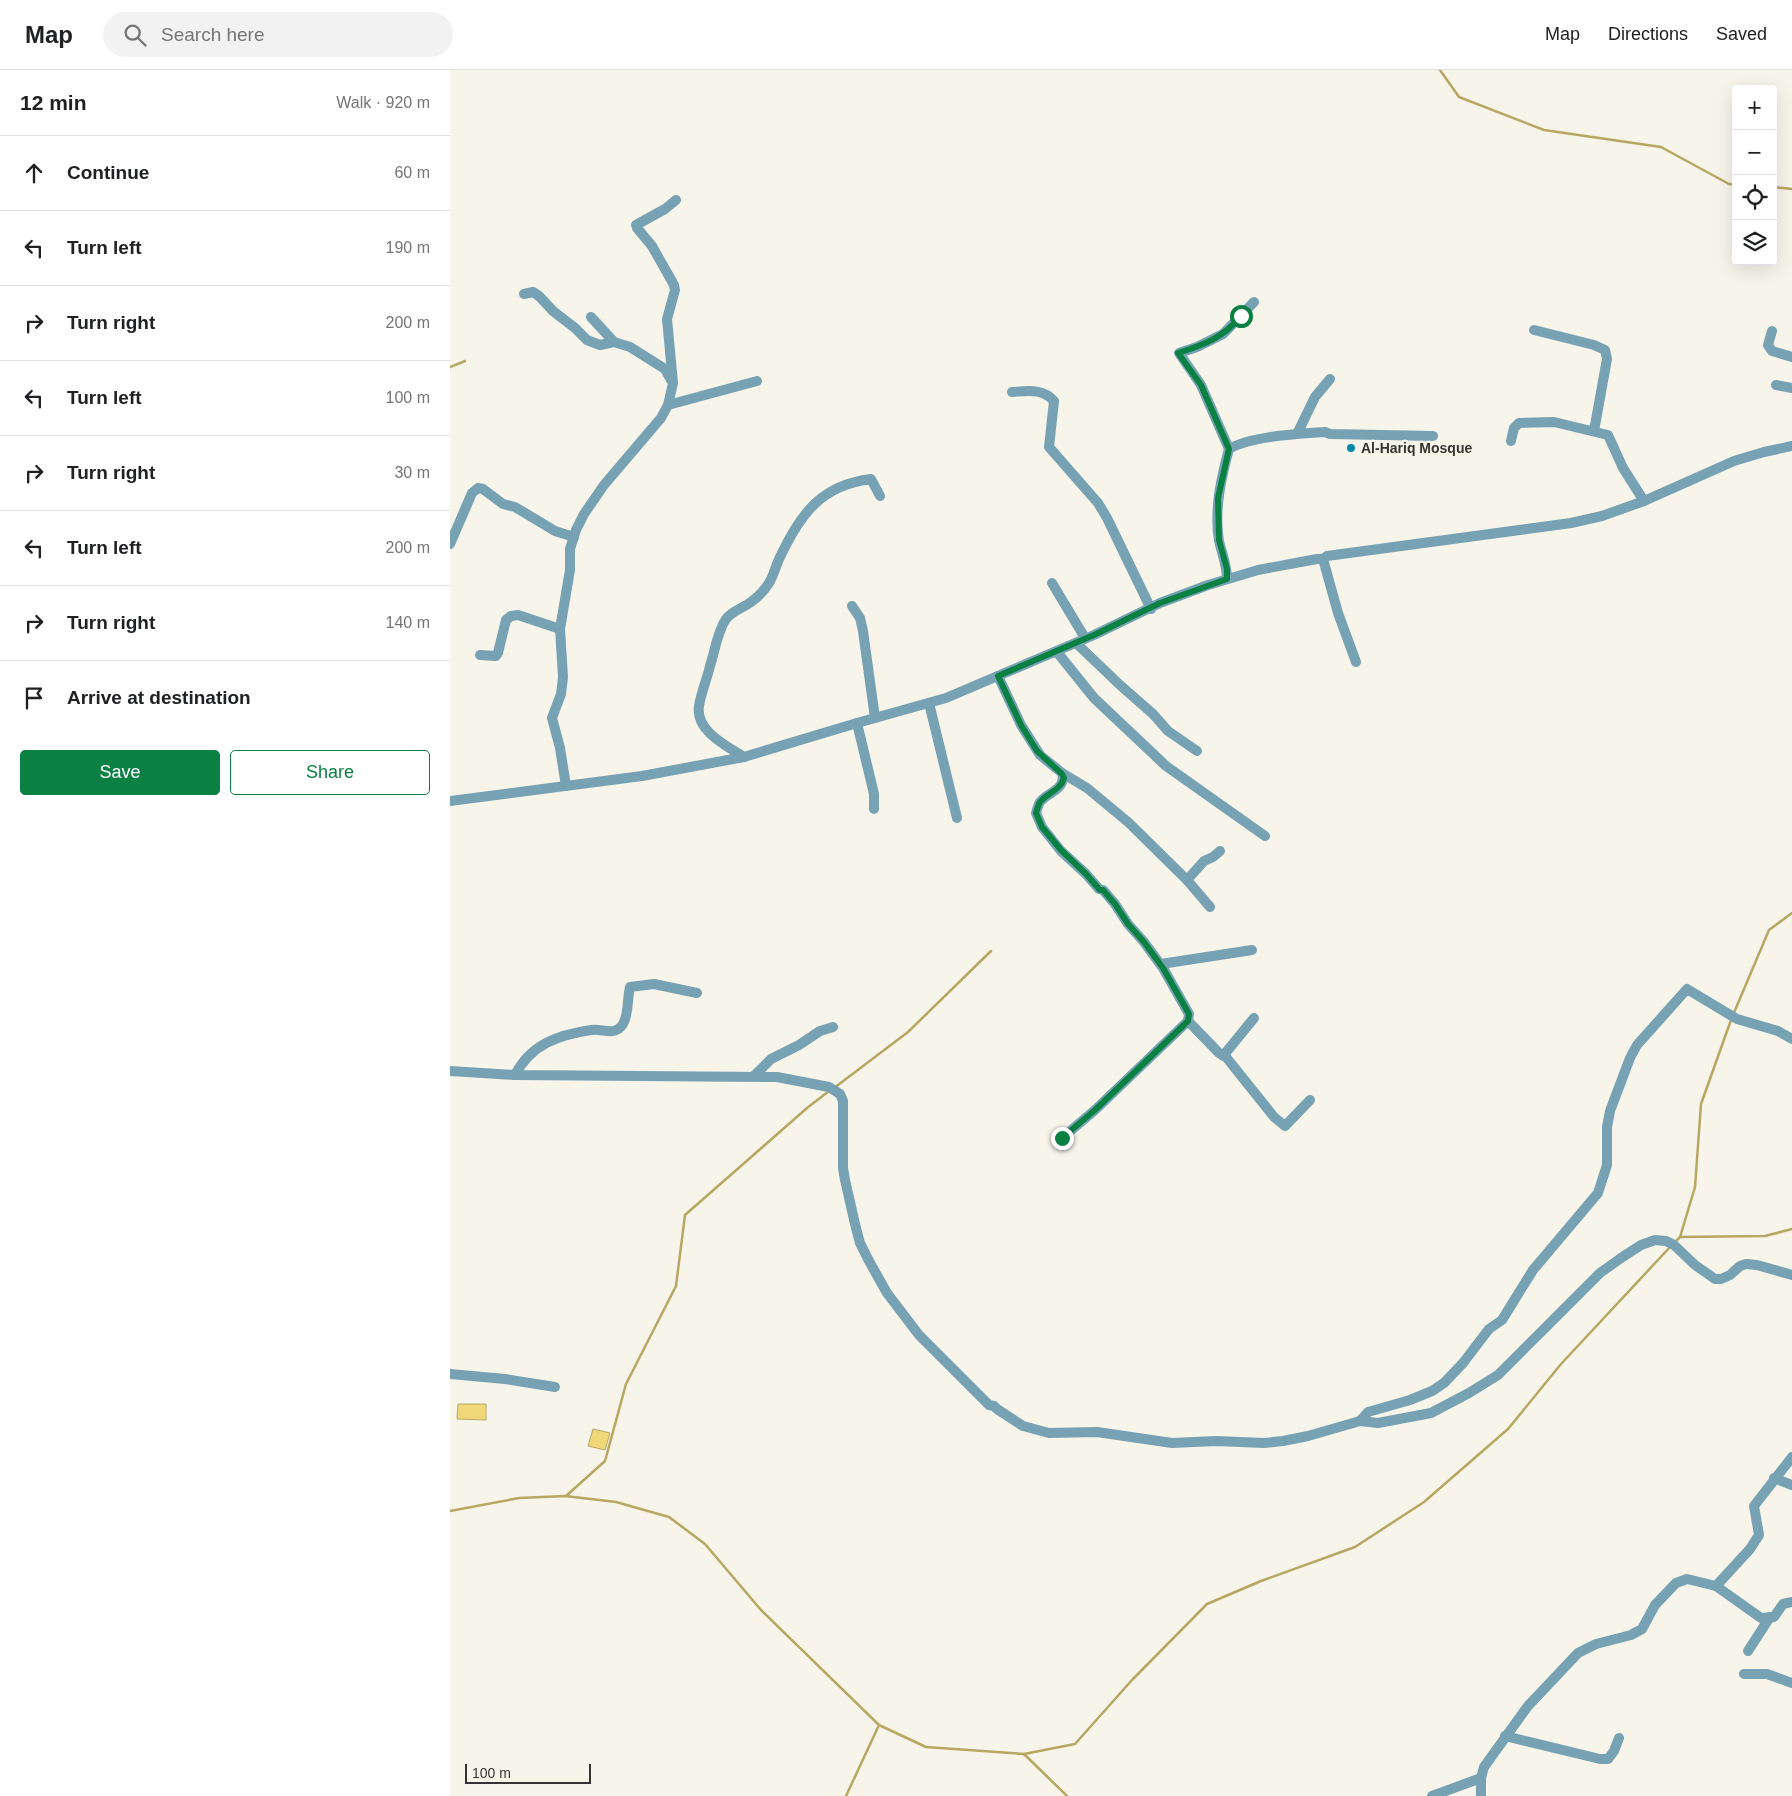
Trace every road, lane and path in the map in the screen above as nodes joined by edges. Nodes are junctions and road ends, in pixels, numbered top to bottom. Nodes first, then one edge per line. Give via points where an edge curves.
1 (676, 200) dead end
2 (524, 294) dead end
3 (1254, 302) dead end
4 (591, 318) dead end
5 (1534, 330) dead end
6 (1772, 331) dead end
7 (614, 342) junction
8 (1792, 357) edge
9 (1330, 379) dead end
10 (757, 381) dead end
11 (673, 383) junction
12 (1776, 385) dead end
13 (1792, 388) edge
14 (1012, 392) dead end
15 (668, 405) junction
16 (1594, 431) junction
17 (1297, 434) junction
18 (1433, 436) dead end
19 (1511, 441) dead end
20 (1792, 446) edge
21 (1229, 449) junction
22 (880, 496) dead end
23 (1644, 501) junction
24 (574, 537) junction
25 (450, 544) edge
26 (1323, 559) junction
27 (1227, 579) junction
28 (1052, 584) dead end
29 (852, 606) dead end
30 (1151, 608) junction
31 (560, 629) junction
32 (1081, 640) junction
33 (1057, 652) junction
34 (480, 654) dead end
35 (1356, 662) dead end
36 (998, 676) junction
37 (929, 702) junction
38 (875, 718) junction
39 (857, 722) junction
40 (1197, 751) dead end
41 (744, 757) junction
42 (1062, 774) junction
43 (566, 786) junction
44 (450, 801) edge
45 (874, 809) dead end
46 (957, 818) dead end
47 (1265, 836) dead end
48 (1220, 851) dead end
49 (1187, 880) junction
50 (1210, 907) dead end
51 (1252, 950) dead end
52 (1161, 964) junction
53 (697, 993) dead end
54 (1254, 1018) dead end
55 (1188, 1021) junction
56 (833, 1027) dead end
57 (1792, 1039) edge
58 (1223, 1056) junction
59 (450, 1071) edge
60 (515, 1075) junction
61 (754, 1076) junction
62 (1310, 1100) dead end
63 (1062, 1138) dead end
64 (1792, 1275) edge
65 (450, 1374) edge
66 (555, 1387) dead end
67 (1360, 1421) junction
68 (1792, 1457) edge
69 (1774, 1478) junction
70 (1792, 1485) edge
71 (1716, 1586) junction
72 (1792, 1602) edge
73 (1770, 1617) junction
74 (1748, 1651) dead end
75 (1744, 1674) dead end
76 (1792, 1683) edge
77 (1505, 1736) junction
78 (1619, 1738) dead end
79 (1481, 1778) junction
80 (1432, 1796) edge
81 (1481, 1796) edge

1 - 11 street via 636,226 652,246 674,285 668,319
2 - 7 street via 533,292 539,296 594,344
3 - 21 street via 1223,334 1178,353 1201,385
4 - 7 street
5 - 16 street via 1605,350
6 - 8 street via 1768,346 1772,351
7 - 11 street via 630,346 665,369
9 - 17 street via 1315,397
10 - 15 street
11 - 15 street
12 - 13 street
14 - 30 street via 1045,393 1054,401 1049,446 1098,503
15 - 24 street via 661,418 604,485 584,514
16 - 19 street via 1554,422 1519,423 1514,428
16 - 23 street via 1608,435 1623,468
17 - 18 street
17 - 21 street via 1236,444
20 - 23 street via 1734,461
21 - 27 street via 1218,498 1219,540
22 - 41 street via 871,479 843,485 819,499 790,537 770,582 752,602 733,612 726,620 704,688 700,717 710,733
23 - 26 street via 1571,523
24 - 25 street via 555,531 478,488 472,493
24 - 31 street
26 - 27 street
26 - 35 street
27 - 30 street
28 - 32 street
29 - 38 street via 862,624
30 - 32 street
31 - 34 street via 518,615 511,616 506,620 496,656
31 - 43 street via 563,677 552,718
32 - 33 street
32 - 40 street via 1120,686 1168,731
33 - 36 street
33 - 47 street via 1094,698 1166,766
36 - 37 street
36 - 42 street via 1037,751
37 - 38 street
37 - 46 street
38 - 39 street
39 - 41 street
39 - 45 street via 874,794
41 - 43 street
42 - 49 street via 1087,788 1106,804
42 - 52 street via 1062,783 1040,802 1036,813 1039,821 1061,850 1115,904
43 - 44 street
48 - 49 street via 1204,861
49 - 50 street
51 - 52 street
52 - 55 street via 1189,1014
53 - 60 street via 654,984 630,987 624,1023 619,1028 612,1032 593,1029 546,1042 530,1053
54 - 58 street
55 - 58 street
55 - 63 street
56 - 61 street via 771,1059
57 - 67 street via 1778,1031 1737,1019 1687,989 1637,1045 1630,1058 1610,1111 1607,1165 1598,1193 1534,1270 1502,1320 1489,1330 1444,1383 1410,1400 1368,1412
58 - 62 street via 1285,1126
59 - 60 street
60 - 61 street
61 - 67 street via 797,1080 829,1087 840,1094 844,1101 845,1180 857,1230 869,1261 887,1293 918,1335 989,1405 1023,1426 1050,1433 1097,1432 1172,1443 1264,1443 1308,1436
64 - 67 street via 1757,1264 1746,1264 1730,1275 1715,1279 1694,1265 1674,1245 1655,1240 1641,1245 1600,1273 1498,1375 1469,1393 1431,1413 1378,1423
65 - 66 street
68 - 69 street
69 - 70 street
69 - 71 street via 1754,1506 1760,1535
71 - 73 street via 1761,1618
71 - 77 street via 1687,1579 1676,1583 1654,1605 1642,1629 1578,1652
72 - 73 street via 1783,1604 1774,1617
73 - 74 street
75 - 76 street via 1766,1674
77 - 78 street via 1600,1759 1608,1759
77 - 79 street via 1484,1767
79 - 80 street
79 - 81 street

